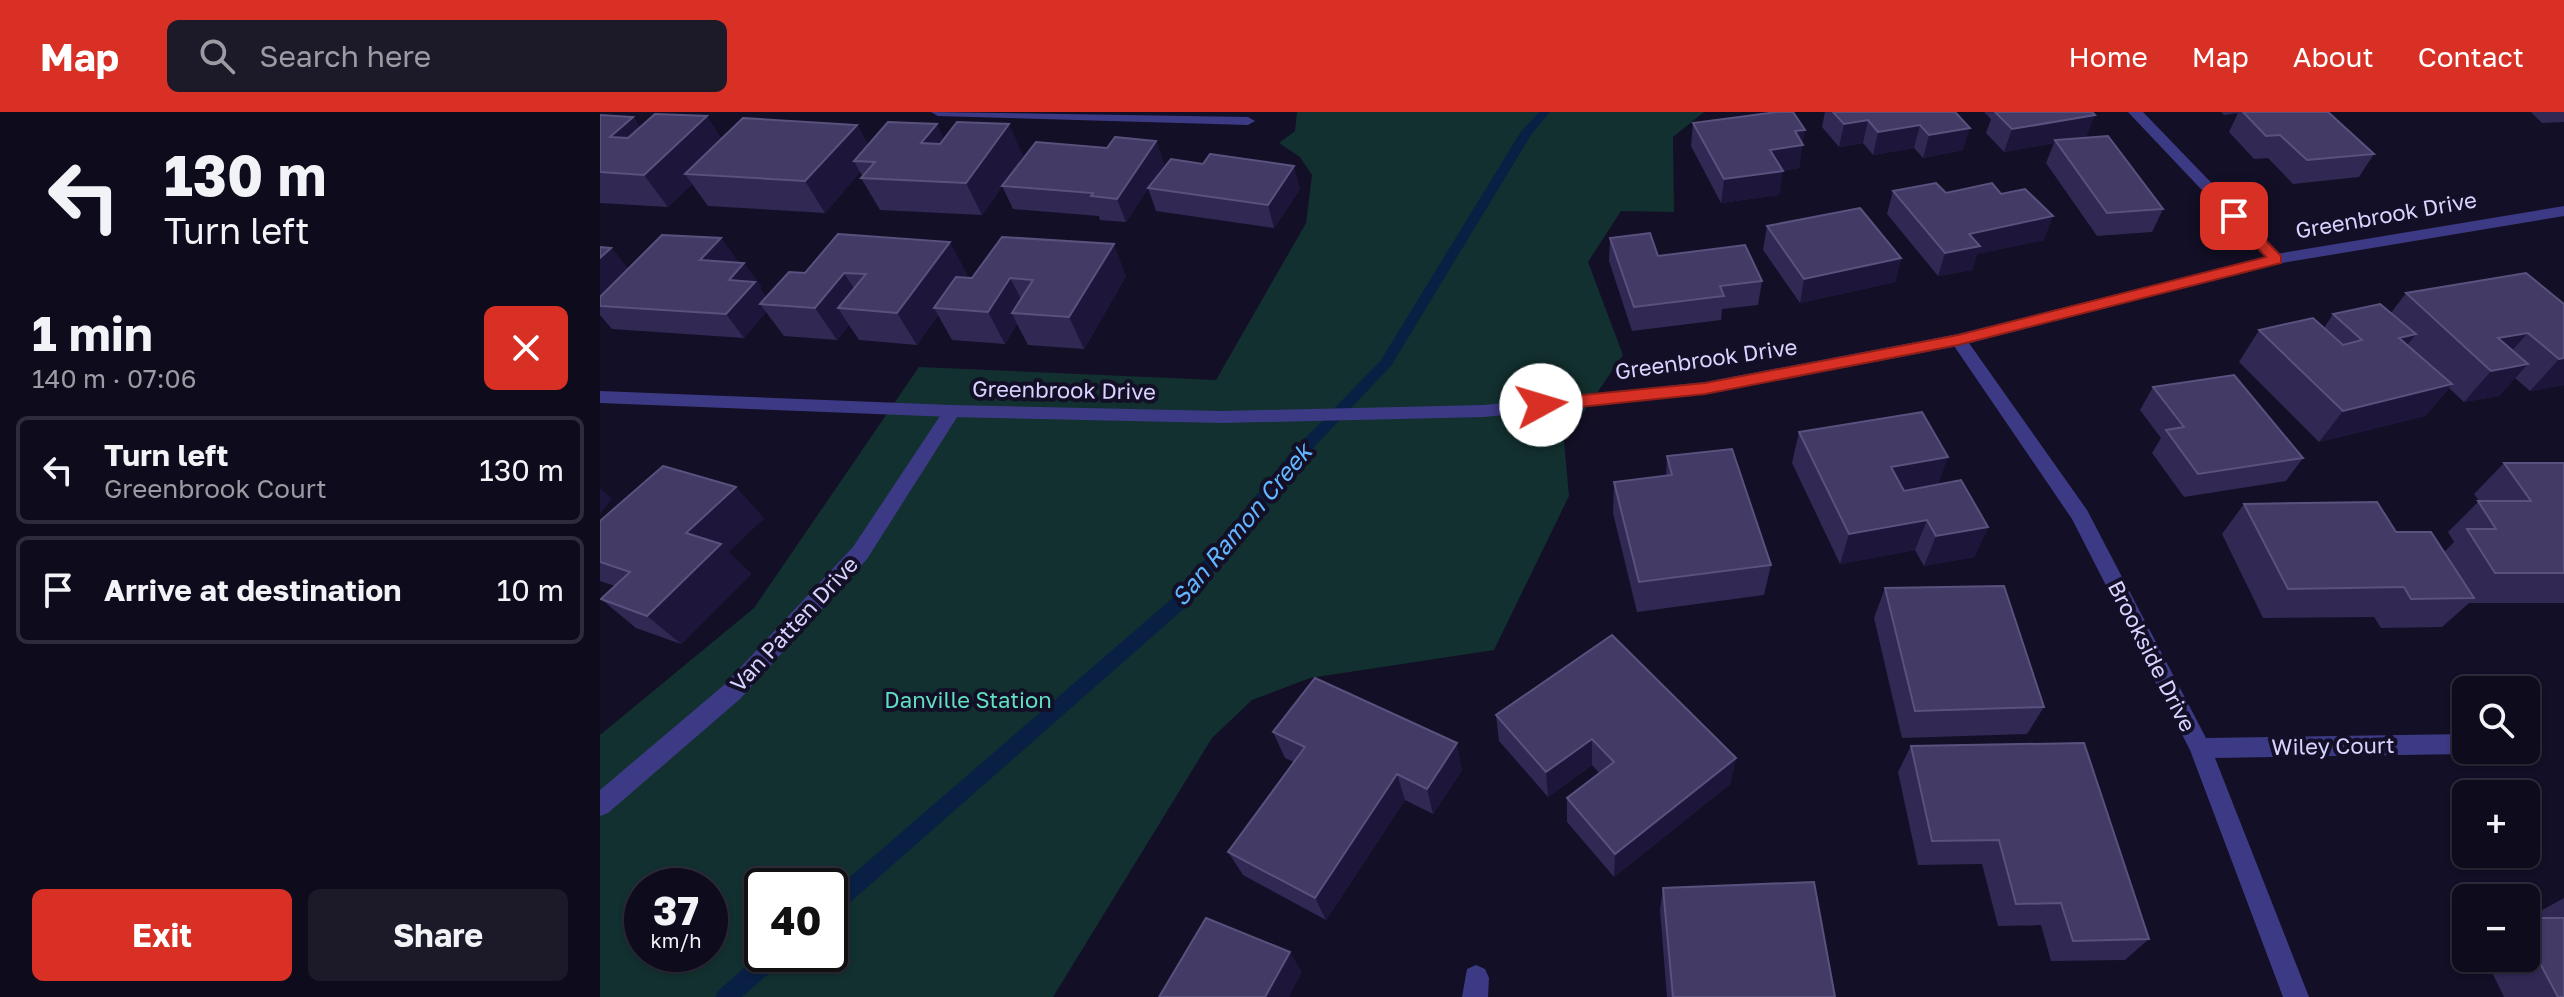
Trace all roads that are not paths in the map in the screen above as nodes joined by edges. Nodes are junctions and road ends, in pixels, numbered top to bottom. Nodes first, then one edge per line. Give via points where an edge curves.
1 (938, 112) edge
2 (2135, 112) edge
3 (1248, 121) dead end
4 (2564, 211) edge
5 (2276, 259) junction
6 (1958, 340) junction
7 (600, 397) edge
8 (952, 411) junction
9 (2452, 744) edge
10 (2200, 748) junction
11 (600, 805) edge
12 (2296, 997) edge

1 - 3 street
2 - 5 street
4 - 5 street, Greenbrook Drive
5 - 6 street, Greenbrook Drive
6 - 8 street, Greenbrook Drive via 1705,388 1458,413 1222,417
6 - 10 street, Brookside Drive via 2080,515
7 - 8 street, Greenbrook Drive
8 - 11 street, Van Patten Drive via 860,553 732,692
9 - 10 street, Wiley Court
10 - 12 street, Brookside Drive

